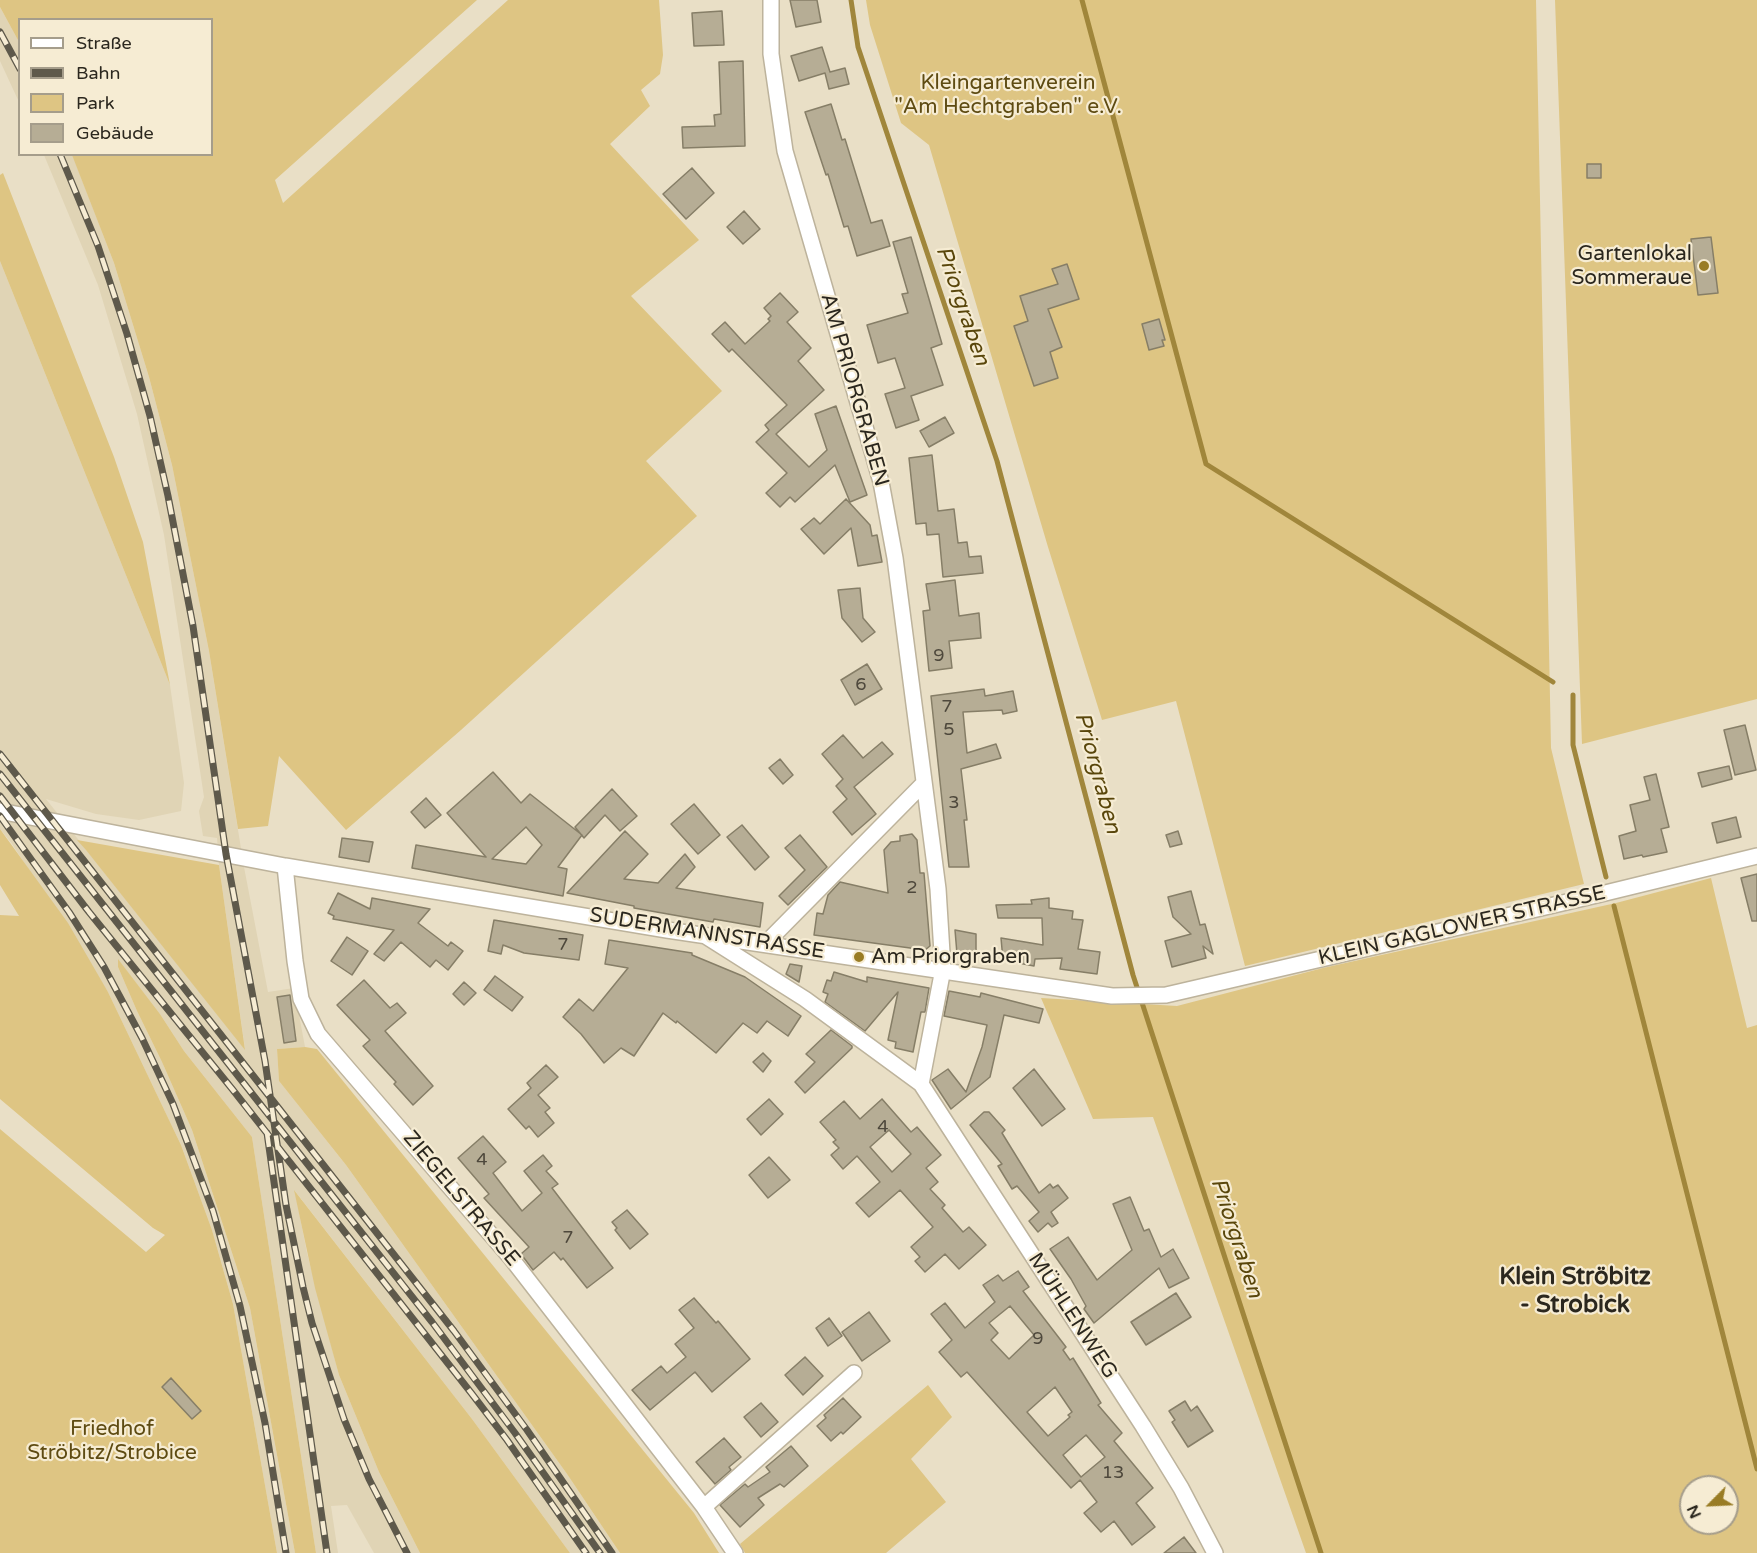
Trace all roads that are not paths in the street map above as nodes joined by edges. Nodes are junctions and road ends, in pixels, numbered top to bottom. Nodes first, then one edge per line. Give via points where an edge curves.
1 (771, 0) edge
2 (924, 783) junction
3 (0, 811) edge
4 (1757, 856) edge
5 (285, 866) junction
6 (700, 933) junction
7 (766, 943) junction
8 (942, 969) junction
9 (1166, 995) joint
10 (921, 1084) junction
11 (854, 1373) dead end
12 (704, 1507) junction
13 (735, 1553) edge
14 (1215, 1553) edge

1 - 2 street, AM PRIORGRABEN via 771,54 785,151 881,482 895,558
2 - 7 street
2 - 8 street, AM PRIORGRABEN via 938,889
3 - 5 street, SUDERMANNSTRASSE
4 - 9 street, KLEIN GAGLOWER STRASSE
5 - 6 street, SUDERMANNSTRASSE
5 - 12 street, ZIEGELSTRASSE via 301,999 318,1034 511,1257
6 - 7 street, SUDERMANNSTRASSE
6 - 10 street, MÜHLENWEG via 806,999
7 - 8 street, SUDERMANNSTRASSE
8 - 9 street, SUDERMANNSTRASSE via 1112,996
8 - 10 street
10 - 14 street, MÜHLENWEG via 1143,1426
11 - 12 street
12 - 13 street, ZIEGELSTRASSE

